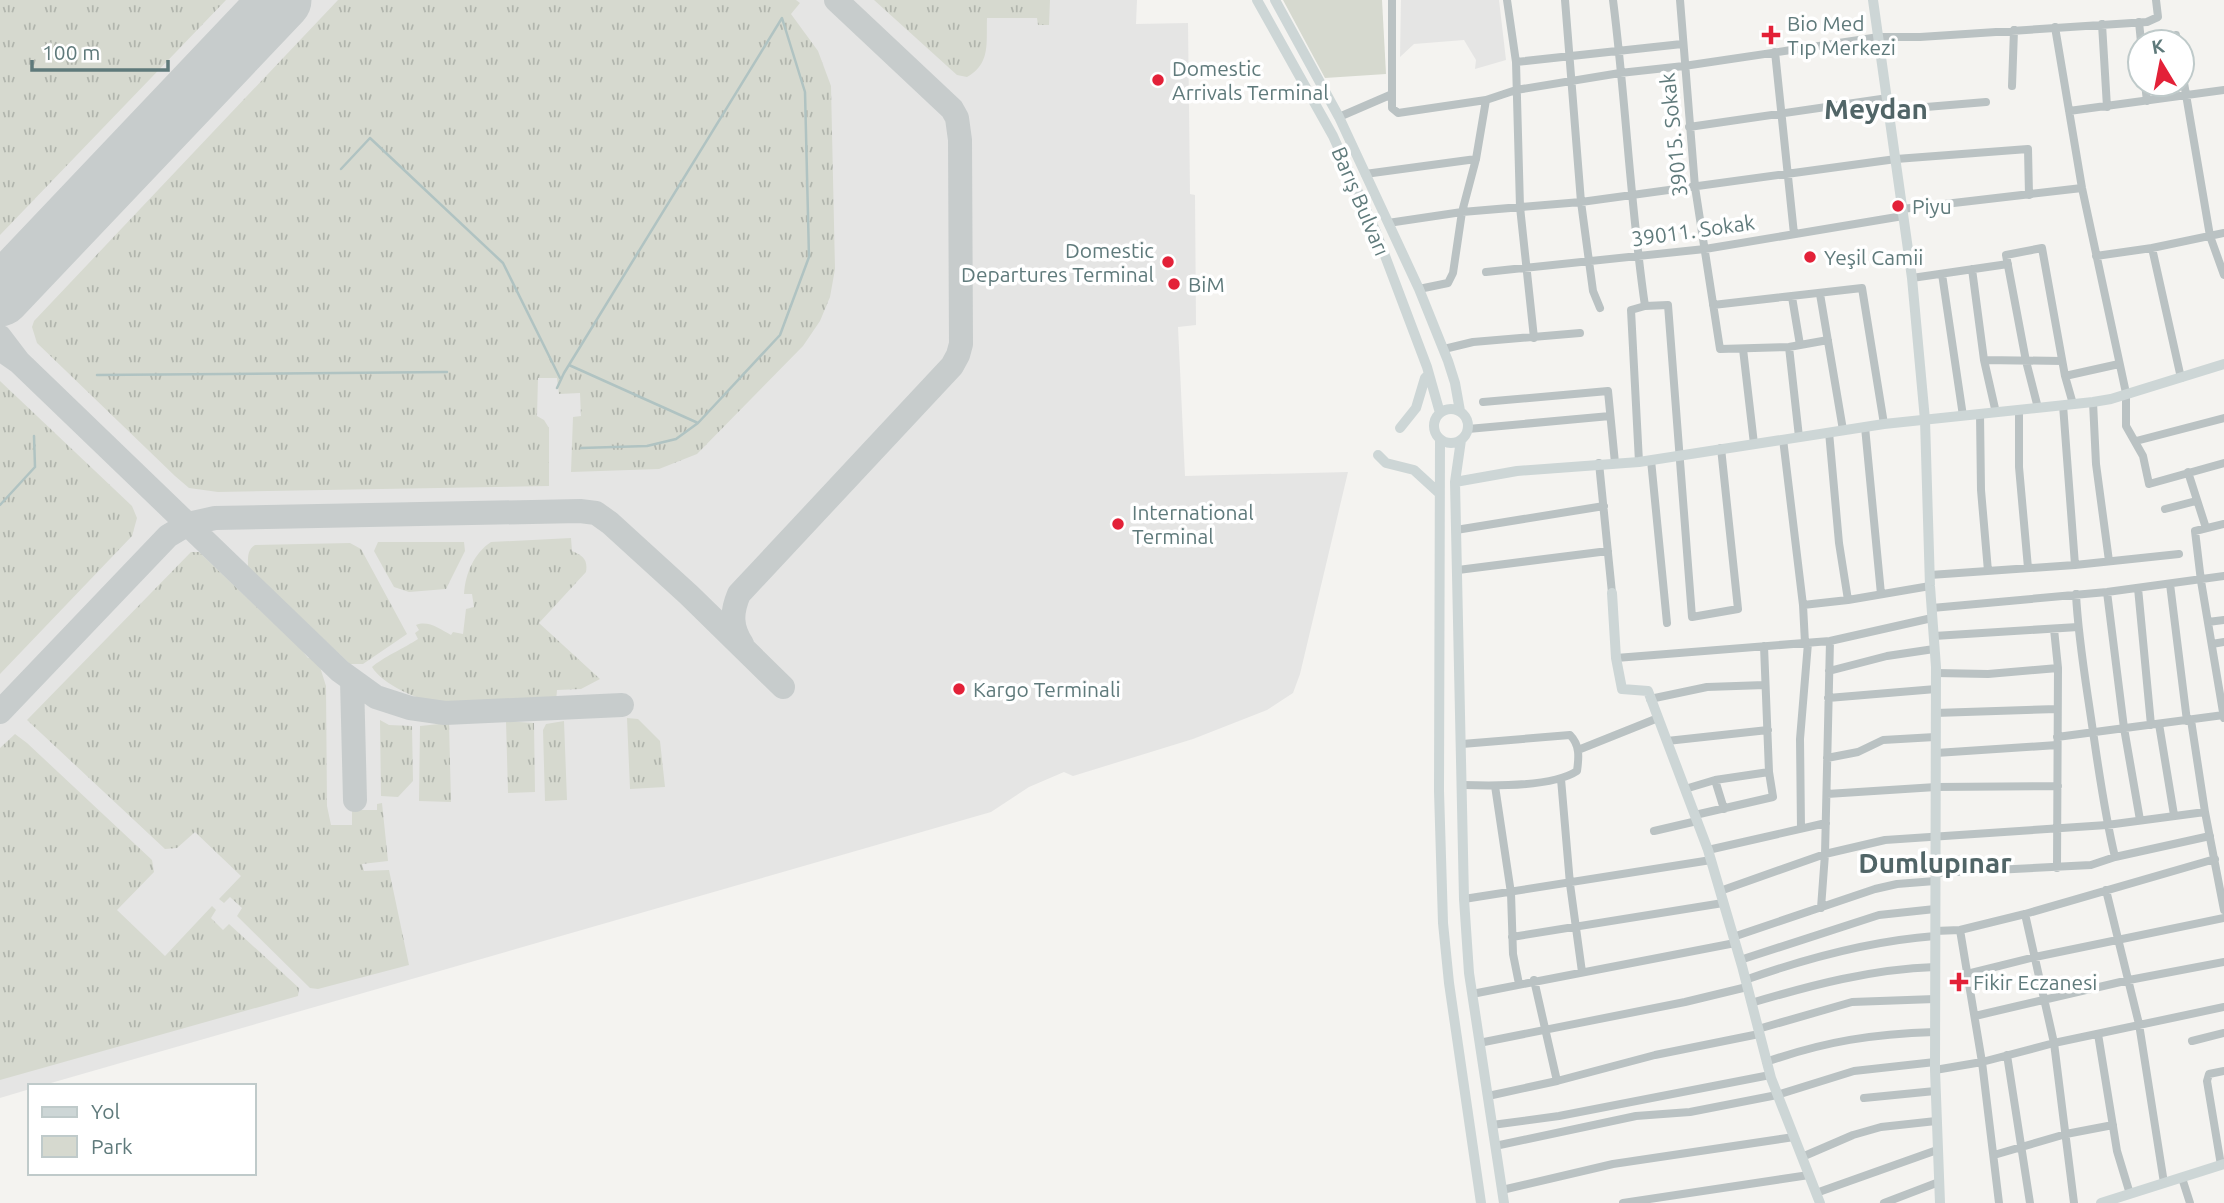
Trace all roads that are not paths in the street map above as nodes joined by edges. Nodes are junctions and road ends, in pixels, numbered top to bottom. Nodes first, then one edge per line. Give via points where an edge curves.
1 (1257, 0) edge
2 (1275, 0) edge
3 (1392, 0) edge
4 (1507, 0) edge
5 (1565, 0) edge
6 (1613, 0) edge
7 (1682, 0) edge
8 (1873, 0) edge
9 (2156, 0) edge
10 (2139, 22) junction
11 (2102, 24) junction
12 (2055, 27) junction
13 (2140, 28) edge
14 (2014, 30) junction
15 (1879, 37) junction
16 (1682, 44) junction
17 (1620, 51) junction
18 (1775, 52) junction
19 (1569, 56) junction
20 (1516, 62) junction
21 (1684, 66) junction
22 (1620, 73) junction
23 (1571, 82) junction
24 (2012, 86) dead end
25 (1516, 90) junction
26 (2224, 90) edge
27 (2196, 94) edge
28 (1390, 95) junction
29 (1888, 98) junction
30 (2147, 98) edge
31 (2166, 98) edge
32 (2186, 98) edge
33 (1486, 100) junction
34 (2147, 101) junction
35 (1986, 103) dead end
36 (2107, 107) junction
37 (1890, 110) junction
38 (2069, 111) junction
39 (1782, 114) junction
40 (1339, 117) junction
41 (1689, 127) junction
42 (1476, 159) junction
43 (1896, 159) junction
44 (1365, 174) junction
45 (1788, 175) junction
46 (1695, 187) junction
47 (2082, 188) junction
48 (1632, 195) junction
49 (2029, 195) junction
50 (1581, 202) junction
51 (1520, 207) junction
52 (1462, 212) junction
53 (1903, 212) junction
54 (1388, 223) junction
55 (2224, 233) edge
56 (1794, 234) junction
57 (2210, 236) junction
58 (2152, 248) junction
59 (1705, 249) junction
60 (1637, 256) junction
61 (2096, 256) junction
62 (1589, 261) junction
63 (2008, 264) junction
64 (1527, 268) junction
65 (1972, 269) junction
66 (1486, 272) dead end
67 (1942, 274) junction
68 (2224, 275) edge
69 (1912, 278) junction
70 (1419, 289) junction
71 (1820, 294) junction
72 (1792, 297) junction
73 (1713, 305) junction
74 (1645, 306) junction
75 (1600, 308) dead end
76 (1580, 333) dead end
77 (1534, 338) junction
78 (1828, 340) junction
79 (1800, 345) junction
80 (1789, 347) junction
81 (1444, 349) junction
82 (1743, 349) junction
83 (1984, 360) junction
84 (2026, 361) junction
85 (2063, 361) junction
86 (2119, 364) junction
87 (2224, 364) edge
88 (1429, 374) junction
89 (2065, 376) junction
90 (2181, 378) junction
91 (2126, 393) junction
92 (1483, 402) dead end
93 (2093, 402) junction
94 (2068, 405) junction
95 (2038, 408) junction
96 (1460, 411) junction
97 (2020, 411) junction
98 (1440, 413) junction
99 (1996, 413) junction
100 (1980, 414) junction
101 (1610, 416) junction
102 (1963, 416) junction
103 (2224, 418) edge
104 (1925, 420) junction
105 (1884, 424) junction
106 (1865, 427) junction
107 (1400, 428) dead end
108 (1468, 429) junction
109 (1843, 430) junction
110 (1829, 432) junction
111 (1799, 437) junction
112 (1440, 439) junction
113 (1783, 439) junction
114 (1461, 440) junction
115 (2136, 441) junction
116 (1754, 444) junction
117 (1721, 448) junction
118 (1679, 455) junction
119 (1378, 456) dead end
120 (1651, 460) junction
121 (1639, 462) junction
122 (1599, 463) junction
123 (1615, 463) junction
124 (2224, 463) edge
125 (2188, 472) junction
126 (1455, 482) junction
127 (1438, 492) junction
128 (2196, 501) junction
129 (1604, 506) junction
130 (2165, 509) dead end
131 (2224, 524) edge
132 (2206, 528) junction
133 (1456, 530) junction
134 (1608, 551) junction
135 (2179, 554) dead end
136 (2109, 561) junction
137 (2075, 565) junction
138 (2028, 568) junction
139 (1458, 570) junction
140 (1988, 571) junction
141 (2224, 576) edge
142 (1930, 580) junction
143 (2201, 581) junction
144 (2170, 584) junction
145 (2138, 588) junction
146 (2107, 592) junction
147 (1612, 593) joint
148 (1881, 594) junction
149 (2076, 594) junction
150 (1848, 600) junction
151 (1803, 605) junction
152 (1932, 613) junction
153 (2224, 620) edge
154 (2208, 622) junction
155 (1667, 623) dead end
156 (2078, 627) junction
157 (2054, 629) junction
158 (1934, 636) junction
159 (1830, 641) junction
160 (2224, 642) edge
161 (1806, 643) junction
162 (2212, 644) junction
163 (1764, 646) junction
164 (1934, 649) junction
165 (1616, 658) junction
166 (2058, 668) junction
167 (2220, 668) edge
168 (1829, 671) junction
169 (1936, 673) junction
170 (1765, 685) junction
171 (2222, 689) edge
172 (1936, 690) junction
173 (1828, 698) junction
174 (1650, 699) junction
175 (2057, 709) junction
176 (1936, 713) junction
177 (2224, 716) edge
178 (1658, 718) junction
179 (2189, 721) junction
180 (2155, 725) junction
181 (2124, 728) junction
182 (1768, 730) junction
183 (2093, 733) junction
184 (1936, 737) junction
185 (1667, 741) junction
186 (2057, 741) junction
187 (1462, 744) junction
188 (1578, 750) junction
189 (1936, 753) junction
190 (1827, 758) junction
191 (1769, 772) junction
192 (1562, 779) junction
193 (1715, 780) junction
194 (1463, 785) junction
195 (1495, 786) junction
196 (1936, 786) junction
197 (2058, 786) junction
198 (1685, 789) junction
199 (1826, 794) junction
200 (1724, 809) junction
201 (2205, 812) junction
202 (2174, 816) junction
203 (1696, 818) junction
204 (2140, 820) junction
205 (1826, 823) junction
206 (2107, 825) junction
207 (1801, 828) junction
208 (2056, 829) junction
209 (1654, 831) dead end
210 (1935, 835) junction
211 (2210, 836) junction
212 (1825, 854) junction
213 (1709, 855) junction
214 (2115, 857) junction
215 (2215, 859) junction
216 (2057, 868) junction
217 (1935, 877) junction
218 (1570, 884) junction
219 (2106, 890) junction
220 (1720, 891) junction
221 (1511, 893) junction
222 (1464, 899) junction
223 (1723, 903) junction
224 (2224, 907) edge
225 (1821, 908) junction
226 (1935, 909) junction
227 (2025, 914) junction
228 (2224, 918) edge
229 (1575, 927) junction
230 (1960, 930) junction
231 (1935, 933) junction
232 (1512, 937) junction
233 (2118, 939) junction
234 (1734, 940) junction
235 (2035, 957) junction
236 (1740, 960) junction
237 (2224, 962) edge
238 (1935, 967) junction
239 (1582, 972) junction
240 (1968, 974) junction
241 (1534, 980) junction
242 (2129, 980) junction
243 (1746, 983) junction
244 (1519, 984) junction
245 (1472, 994) junction
246 (1935, 999) junction
247 (2044, 1000) junction
248 (1751, 1003) junction
249 (2224, 1007) edge
250 (1975, 1016) junction
251 (2139, 1024) junction
252 (1544, 1030) junction
253 (1759, 1032) junction
254 (1935, 1032) junction
255 (2224, 1033) edge
256 (2098, 1034) junction
257 (2192, 1041) dead end
258 (1479, 1043) junction
259 (2054, 1043) junction
260 (2007, 1055) junction
261 (1766, 1062) junction
262 (1982, 1062) junction
263 (1935, 1066) junction
264 (2224, 1071) edge
265 (1770, 1075) junction
266 (1557, 1081) junction
267 (1935, 1091) junction
268 (1777, 1095) junction
269 (1488, 1096) junction
270 (1864, 1098) dead end
271 (1936, 1121) junction
272 (1492, 1125) junction
273 (2113, 1125) junction
274 (2066, 1134) junction
275 (1794, 1137) junction
276 (1495, 1146) junction
277 (2023, 1146) junction
278 (1937, 1150) junction
279 (1994, 1155) junction
280 (1802, 1157) junction
281 (2223, 1165) edge
282 (1809, 1175) junction
283 (2182, 1178) junction
284 (1939, 1182) junction
285 (2164, 1183) junction
286 (1502, 1190) junction
287 (2134, 1197) edge
288 (1818, 1198) edge
289 (1651, 1201) edge
290 (1481, 1203) edge
291 (1504, 1203) edge
292 (1623, 1203) edge
293 (1884, 1203) edge
294 (1940, 1203) edge
295 (1999, 1203) edge
296 (2030, 1203) edge
297 (2074, 1203) edge
298 (2101, 1203) edge
299 (2190, 1203) edge

1 - 88 main road, Barış Bulvarı via 1333,136 1376,232
2 - 40 main road, Barış Bulvarı
3 - 28 street
4 - 20 street
5 - 19 street
6 - 17 street
7 - 16 street, 39015. Sokak
8 - 15 main road
9 - 10 street via 2158,17
10 - 11 street
10 - 13 street
11 - 12 street
11 - 36 street
12 - 14 street
12 - 38 street
14 - 15 street
14 - 24 street
15 - 18 street
15 - 29 main road
16 - 17 street
16 - 21 street, 39015. Sokak
17 - 19 street
17 - 22 street
18 - 21 street
18 - 39 street
19 - 20 street
19 - 23 street
20 - 25 street
21 - 22 street
21 - 41 street, 39015. Sokak
22 - 23 street
22 - 48 street
23 - 25 street
23 - 50 street
25 - 33 street
25 - 51 street
26 - 27 street
28 - 33 street via 1398,113
28 - 40 street
29 - 37 main road
29 - 39 street
30 - 34 street
31 - 34 street
32 - 57 street
33 - 42 street
34 - 36 street
35 - 37 street
36 - 38 street
37 - 43 main road
38 - 47 street
39 - 41 street
39 - 45 street
40 - 44 main road, Barış Bulvarı
41 - 46 street, 39015. Sokak
42 - 44 street
42 - 52 street
43 - 45 street
43 - 49 street via 2028,149
43 - 53 main road
44 - 54 main road, Barış Bulvarı
45 - 46 street
45 - 56 street
46 - 48 street
46 - 59 street, 39015. Sokak
47 - 49 street, 39011. Sokak
47 - 61 street
48 - 50 street
48 - 60 street
49 - 53 street, 39011. Sokak
50 - 51 street
50 - 62 street
51 - 52 street
51 - 64 street
52 - 54 street
52 - 70 street via 1448,283
53 - 56 street, 39011. Sokak
53 - 69 main road
54 - 70 main road, Barış Bulvarı
55 - 57 street
56 - 59 street, 39011. Sokak
57 - 58 street
57 - 68 street
58 - 61 street
58 - 90 street
59 - 60 street, 39011. Sokak
59 - 73 street, 39015. Sokak
60 - 62 street, 39011. Sokak
60 - 74 street
61 - 86 street
62 - 64 street, 39011. Sokak
62 - 75 street
63 - 65 street
63 - 84 street
63 - 85 street via 2006,255 2042,248
64 - 66 street, 39011. Sokak
64 - 77 street
65 - 67 street
65 - 83 street
67 - 69 street
67 - 102 street
69 - 104 main road
70 - 81 main road, Barış Bulvarı
71 - 72 street
71 - 78 street
71 - 105 street via 1862,288
72 - 73 street
72 - 79 street
73 - 82 street, 39015. Sokak via 1720,349
74 - 118 street via 1668,305
74 - 121 street via 1631,310
76 - 77 street
77 - 81 street
78 - 79 street
78 - 109 street
79 - 80 street
80 - 82 street
80 - 111 street
81 - 96 main road, Barış Bulvarı
82 - 116 street
83 - 84 street
83 - 99 street
84 - 85 street
84 - 95 street
85 - 89 street
86 - 89 street
86 - 91 street
87 - 90 main road
88 - 98 main road, Barış Bulvarı
88 - 107 main road via 1416,408
89 - 94 street
90 - 91 main road
91 - 93 main road
91 - 115 street via 2126,426
92 - 101 street via 1608,391
93 - 94 main road
93 - 136 street
94 - 95 main road
94 - 137 street
95 - 97 main road
96 - 98 main road via 1450,408
96 - 108 main road via 1468,419
97 - 99 main road
97 - 138 street via 2019,467
98 - 112 main road via 1434,425
99 - 100 main road
100 - 102 main road
100 - 140 street
101 - 108 street
101 - 123 street
102 - 104 main road
103 - 115 street
104 - 105 main road
104 - 142 main road
105 - 106 main road
106 - 109 main road
106 - 148 street
108 - 114 main road
109 - 110 main road
110 - 111 main road
110 - 150 street
111 - 113 main road
112 - 114 main road via 1450,443
112 - 127 main road
113 - 116 main road
113 - 151 street
114 - 126 main road
115 - 125 street via 2149,484
116 - 117 main road
117 - 118 main road
117 - 118 street via 1738,609 1692,617
118 - 120 main road
119 - 127 main road via 1386,463 1415,470
120 - 121 main road
120 - 155 street
121 - 123 main road
122 - 123 main road
122 - 126 main road
122 - 129 street
124 - 125 street
125 - 128 street
126 - 133 main road
127 - 290 main road via 1443,923
128 - 130 street
128 - 132 street
129 - 133 street
129 - 134 street
131 - 132 street
132 - 143 street via 2195,531
133 - 139 main road
134 - 139 street
134 - 147 street
135 - 136 street
136 - 137 street
137 - 138 street
138 - 140 street
139 - 187 main road
140 - 142 street
141 - 143 street
142 - 148 street
142 - 152 main road
143 - 144 street
143 - 154 street
144 - 145 street
144 - 179 street
145 - 146 street
145 - 180 street
146 - 149 street
146 - 181 street
147 - 165 main road
148 - 150 street
149 - 152 street
149 - 156 street
150 - 151 street
151 - 161 street
152 - 158 main road
152 - 159 street
153 - 154 street
154 - 162 street
156 - 157 street
156 - 183 street
157 - 158 street
157 - 166 street
158 - 164 main road
159 - 161 street
159 - 168 street
160 - 162 street
161 - 163 street
161 - 207 street
162 - 167 street
163 - 165 street
163 - 170 street
164 - 168 street
164 - 169 main road
165 - 174 main road via 1622,690 1648,691
166 - 169 street
166 - 175 street
167 - 171 street
168 - 173 street
169 - 172 main road
170 - 174 street via 1707,687
170 - 182 street
171 - 177 street
172 - 173 street
172 - 176 main road
173 - 190 street
174 - 178 main road
175 - 176 street
175 - 186 street
176 - 184 main road
177 - 179 street
178 - 185 main road
178 - 188 street
179 - 180 street
179 - 201 street
180 - 181 street
180 - 202 street
181 - 183 street
181 - 204 street
182 - 185 street
182 - 191 street
183 - 186 street
183 - 206 street
184 - 189 main road
184 - 190 street via 1883,740 1858,752
185 - 198 main road
186 - 189 street
186 - 197 street
187 - 188 street via 1570,735
187 - 194 main road
188 - 192 street via 1577,771
189 - 196 main road
190 - 199 street
191 - 193 street
191 - 200 street via 1773,797
192 - 195 street
192 - 218 street
193 - 198 street
193 - 200 street
194 - 195 street
194 - 222 main road
195 - 221 street
196 - 197 street
196 - 199 street
196 - 210 main road
197 - 208 street
198 - 203 main road
199 - 205 street
200 - 203 street
201 - 202 street
201 - 211 street
202 - 204 street
203 - 209 street
203 - 213 main road
204 - 206 street
205 - 207 street
205 - 212 street
206 - 208 street
206 - 214 street
207 - 213 street
208 - 210 street
208 - 216 street
210 - 212 street via 1885,840
210 - 217 main road
211 - 214 street
211 - 215 street
212 - 220 street
212 - 225 street
213 - 218 street
213 - 220 main road
214 - 216 street
215 - 219 street
215 - 224 street
216 - 217 street
217 - 225 street via 1875,889
217 - 226 main road
218 - 221 street
218 - 229 street
219 - 227 street
219 - 233 street
220 - 223 main road
221 - 222 street
221 - 232 street
222 - 245 main road
223 - 229 street
223 - 234 main road
225 - 234 street
226 - 231 main road
226 - 236 street via 1879,915
227 - 230 street
227 - 235 street
228 - 233 street
229 - 232 street
229 - 239 street
230 - 231 street
230 - 240 street
231 - 238 main road
231 - 243 street via 1798,961
232 - 244 street
233 - 235 street
233 - 242 street
234 - 236 main road
234 - 239 street
235 - 240 street
235 - 247 street
236 - 243 main road
237 - 242 street
238 - 246 main road
238 - 248 street via 1841,979
239 - 241 street
240 - 250 street
241 - 244 street
241 - 252 street
242 - 247 street
242 - 251 street
243 - 248 main road
243 - 252 street via 1685,1002
244 - 245 street
245 - 258 main road
246 - 253 street via 1852,1002
246 - 254 main road
247 - 250 street
247 - 259 street
248 - 253 main road
249 - 251 street
250 - 262 street
251 - 256 street
251 - 285 street
252 - 258 street
252 - 266 street
253 - 261 main road
253 - 266 street
254 - 261 street via 1838,1041
254 - 263 main road
255 - 257 street
256 - 259 street
256 - 273 street
258 - 269 main road
259 - 260 street
259 - 274 street
260 - 262 street
260 - 277 street
261 - 265 main road
262 - 263 street
262 - 279 street
263 - 267 main road
263 - 268 street via 1854,1071
264 - 281 street via 2209,1074 2207,1081
265 - 268 main road
265 - 272 street
266 - 269 street
267 - 270 street
267 - 271 main road
268 - 275 main road
268 - 276 street via 1690,1112 1636,1116
269 - 272 main road
271 - 278 main road
271 - 280 street via 1881,1127
272 - 276 main road
273 - 274 street
273 - 287 street
274 - 277 street
274 - 297 street
275 - 280 main road
275 - 286 street via 1613,1164
276 - 286 main road
277 - 279 street
277 - 296 street
278 - 284 main road
278 - 288 street
279 - 295 street
280 - 282 main road
281 - 283 main road
282 - 288 main road
282 - 289 street
283 - 285 main road
283 - 299 street
284 - 293 street
284 - 294 main road
285 - 287 main road
286 - 291 main road
287 - 298 main road
289 - 292 street

